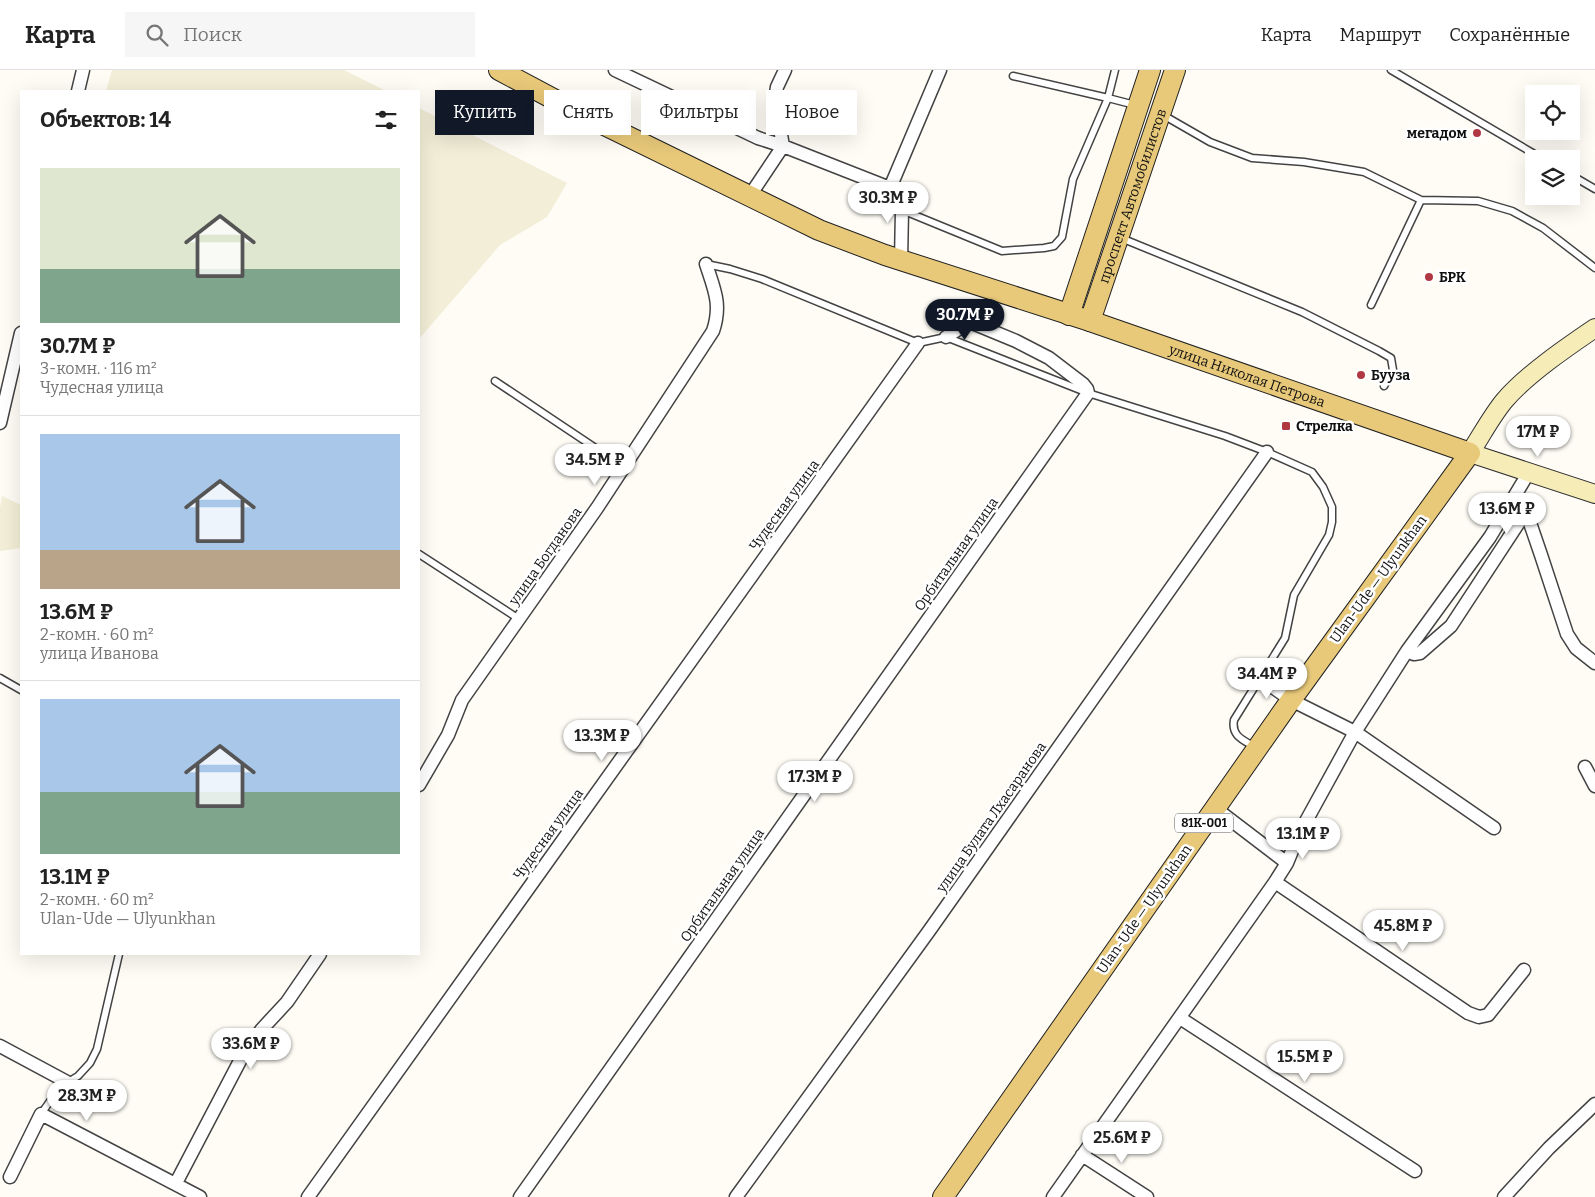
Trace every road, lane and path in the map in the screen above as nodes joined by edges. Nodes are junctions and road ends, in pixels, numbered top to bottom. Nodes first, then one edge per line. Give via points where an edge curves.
1 (83, 70) edge
2 (499, 70) edge
3 (615, 70) edge
4 (785, 70) edge
5 (940, 70) edge
6 (1115, 70) edge
7 (1150, 70) edge
8 (1175, 70) edge
9 (1391, 70) edge
10 (1013, 76) dead end
11 (78, 90) edge
12 (1108, 98) junction
13 (1138, 106) junction
14 (1160, 113) junction
15 (783, 146) junction
16 (1528, 150) edge
17 (1580, 180) edge
18 (890, 188) junction
19 (1595, 189) edge
20 (749, 197) junction
21 (1421, 200) junction
22 (902, 210) junction
23 (1118, 236) junction
24 (901, 261) junction
25 (706, 264) joint
26 (1595, 268) edge
27 (1371, 305) dead end
28 (1070, 314) junction
29 (1090, 321) junction
30 (1595, 328) edge
31 (20, 337) edge
32 (946, 337) junction
33 (918, 343) junction
34 (495, 381) dead end
35 (1384, 386) dead end
36 (1088, 394) junction
37 (0, 423) edge
38 (1267, 452) junction
39 (1470, 453) junction
40 (624, 467) junction
41 (1529, 472) junction
42 (1595, 494) edge
43 (1514, 498) junction
44 (1525, 513) junction
45 (420, 555) edge
46 (519, 619) junction
47 (1407, 651) junction
48 (1595, 664) edge
49 (0, 678) edge
50 (1260, 678) junction
51 (20, 689) edge
52 (1291, 700) junction
53 (1355, 732) junction
54 (1257, 748) junction
55 (1585, 767) dead end
56 (420, 783) edge
57 (1595, 786) edge
58 (1215, 808) junction
59 (1494, 828) dead end
60 (1287, 862) junction
61 (1276, 882) junction
62 (119, 955) edge
63 (319, 955) edge
64 (1524, 970) dead end
65 (1180, 1018) junction
66 (0, 1046) edge
67 (67, 1082) junction
68 (1595, 1104) edge
69 (41, 1114) junction
70 (1082, 1155) junction
71 (1414, 1170) dead end
72 (10, 1177) dead end
73 (176, 1183) junction
74 (949, 1195) edge
75 (200, 1197) edge
76 (308, 1197) edge
77 (520, 1197) edge
78 (736, 1197) edge
79 (1052, 1197) edge
80 (1147, 1197) edge
81 (1504, 1197) edge

1 - 11 street
2 - 20 main road, улица Николая Петрова
3 - 15 street via 758,138
4 - 15 street via 775,100
5 - 18 street
6 - 12 lane
7 - 13 main road, проспект Автомобилистов
8 - 14 main road, проспект Автомобилистов
9 - 16 lane
10 - 12 lane
12 - 13 lane
12 - 22 lane via 1073,178 1062,237 1054,246 1002,251
13 - 28 main road, проспект Автомобилистов
14 - 21 lane via 1210,142 1252,158 1364,172
14 - 23 main road, проспект Автомобилистов
15 - 18 street
15 - 20 street
17 - 19 lane
18 - 22 street via 893,201
20 - 24 main road, улица Николая Петрова via 819,230
21 - 26 lane via 1478,201 1512,211 1543,228
21 - 27 lane
22 - 24 street
23 - 29 main road, проспект Автомобилистов
23 - 35 lane via 1302,312 1380,351 1391,358 1393,370
24 - 28 main road, улица Николая Петрова
25 - 33 lane via 762,279
25 - 40 street, улица Богданова via 718,305 713,331
28 - 29 main road, улица Николая Петрова
29 - 39 main road, улица Николая Петрова
30 - 39 main road via 1521,384 1504,401
31 - 37 street
32 - 33 lane
32 - 36 lane
32 - 36 street via 970,322 1049,358 1083,384
33 - 76 street, Чудесная улица
34 - 40 lane
36 - 38 lane
36 - 77 street, Орбитальная улица
38 - 50 lane via 1312,472 1332,507 1332,522 1329,535 1294,594 1285,638
38 - 78 street, улица Булата Лхасаранова via 929,931
39 - 41 main road, улица Николая Петрова
39 - 52 main road, Ulan-Ude — Ulyunkhan / 81К-001
40 - 46 street, улица Богданова
41 - 42 main road, улица Николая Петрова
41 - 43 street
43 - 44 street
43 - 47 street via 1490,537
44 - 47 street via 1451,626 1420,653
44 - 48 street via 1567,634 1576,648
45 - 46 lane
46 - 56 street, улица Богданова via 462,700 448,735
47 - 53 street
49 - 51 lane
50 - 52 street
50 - 54 lane via 1234,720 1233,728 1236,735
52 - 53 street
52 - 54 main road, Ulan-Ude — Ulyunkhan / 81К-001
53 - 59 street
53 - 60 street
54 - 58 main road, Ulan-Ude — Ulyunkhan / 81К-001
55 - 57 street
58 - 60 street
58 - 74 main road, Ulan-Ude — Ulyunkhan / 81К-001
60 - 61 street
61 - 64 street via 1473,1015 1488,1014
61 - 65 street
62 - 67 lane via 97,1048 90,1063
63 - 73 street via 287,1002 243,1055
65 - 70 street
65 - 71 street
66 - 67 street
67 - 69 lane
68 - 81 street
69 - 72 street
69 - 73 street
70 - 79 street
70 - 80 street
73 - 75 street

